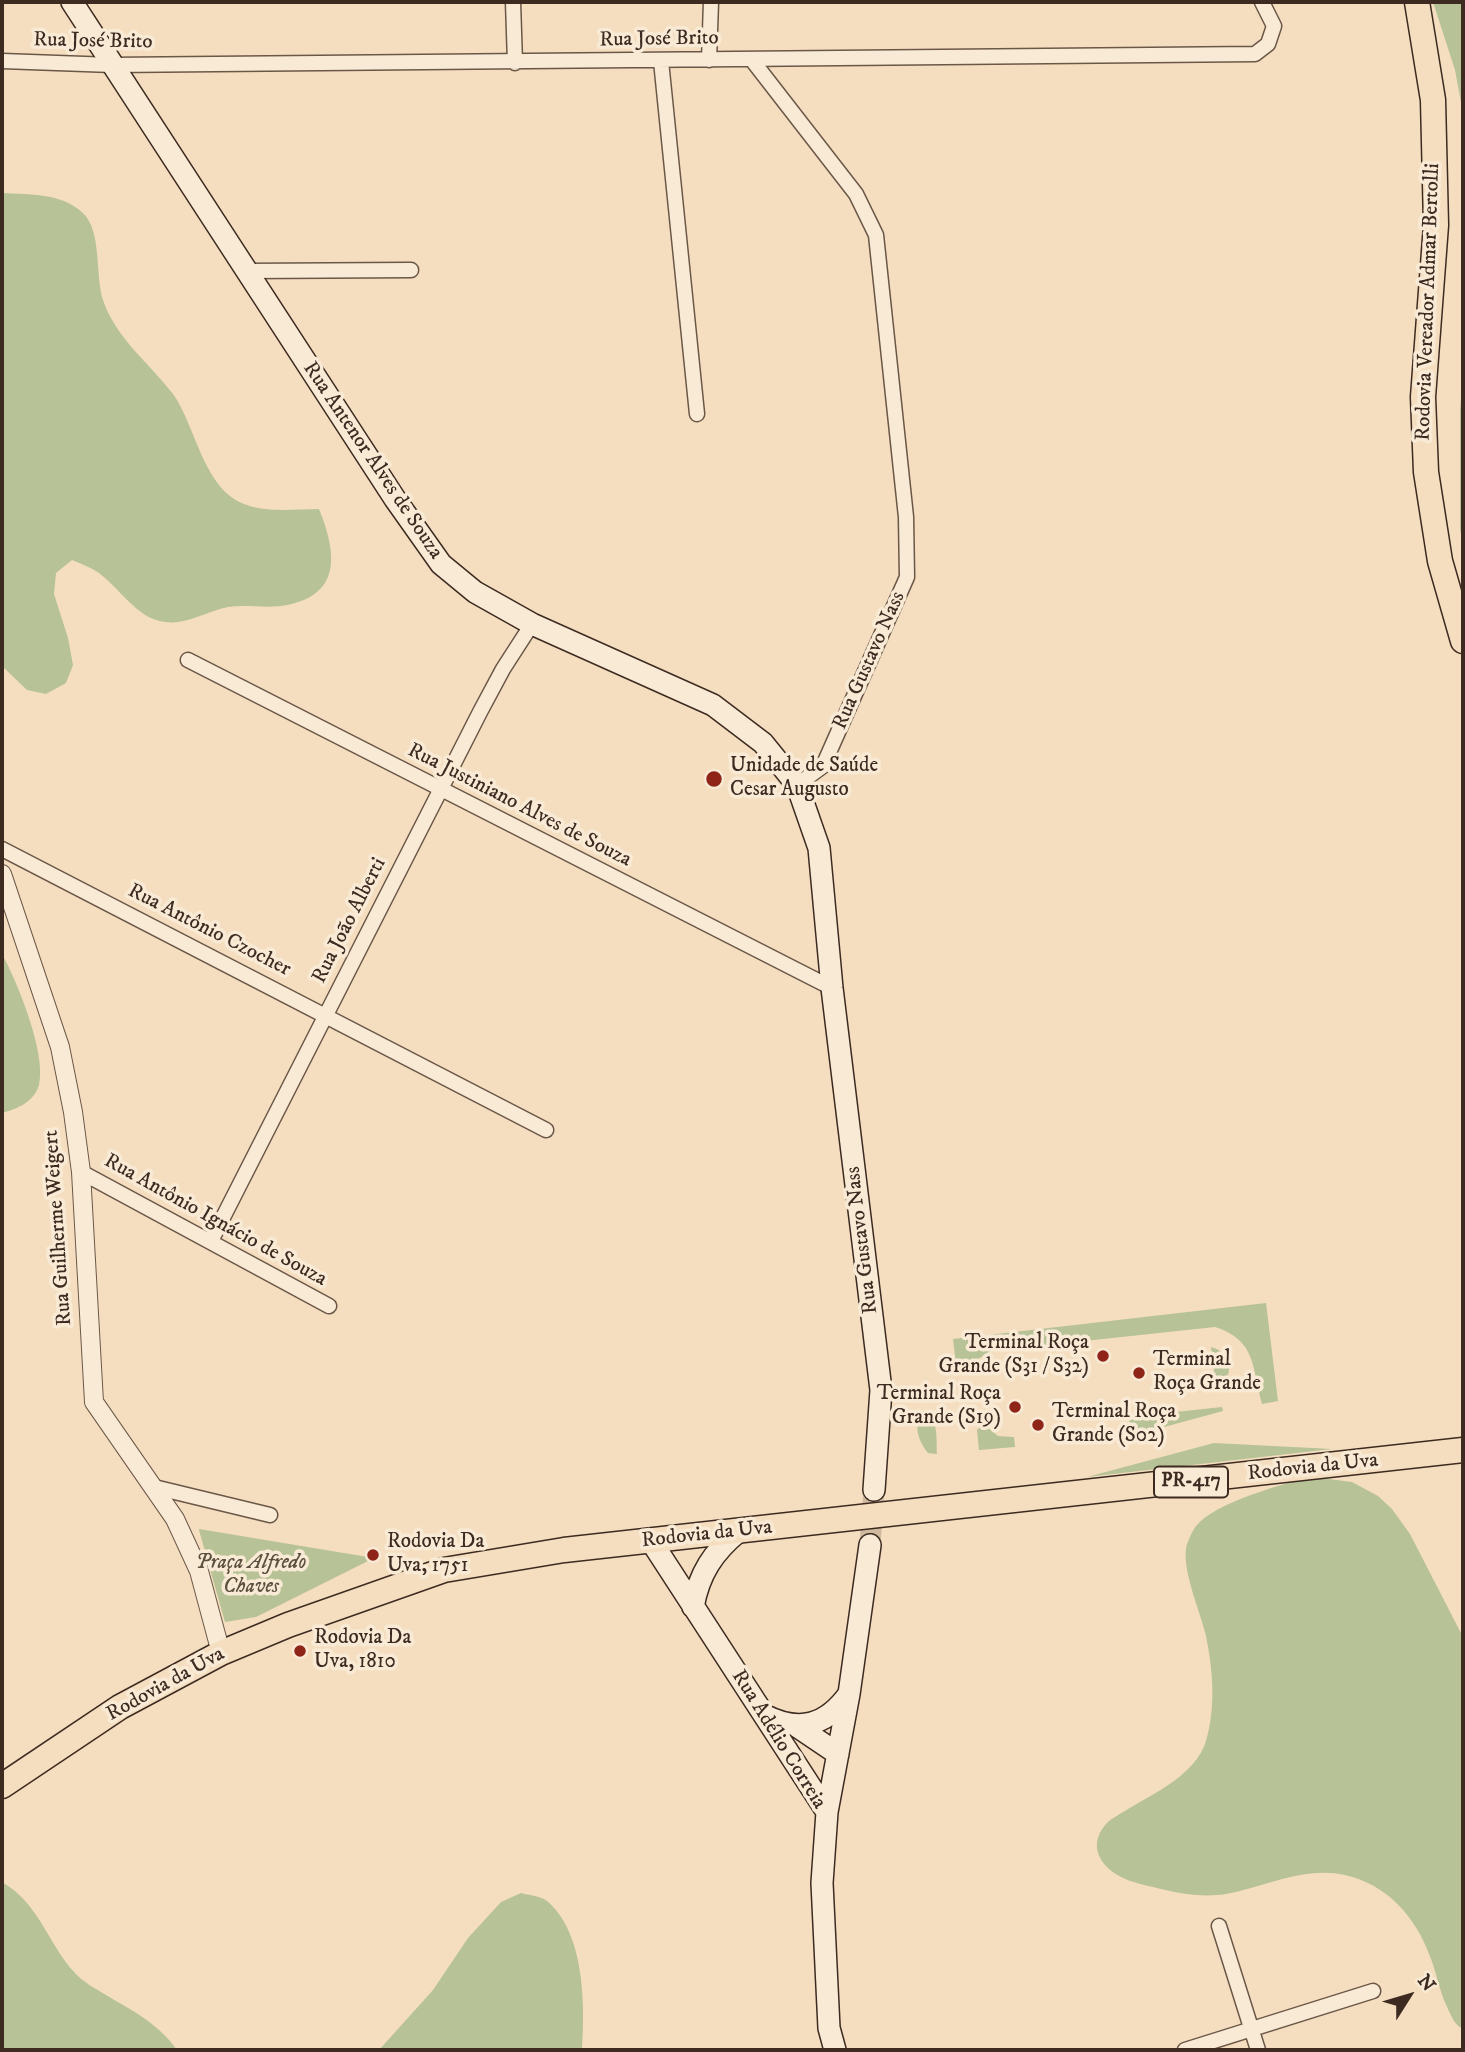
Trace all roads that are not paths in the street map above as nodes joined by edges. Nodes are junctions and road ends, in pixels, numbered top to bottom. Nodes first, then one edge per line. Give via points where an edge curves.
1 (72, 2) edge
2 (513, 2) edge
3 (711, 2) edge
4 (1262, 2) edge
5 (1417, 2) edge
6 (709, 60) junction
7 (752, 60) junction
8 (2, 61) edge
9 (661, 61) junction
10 (515, 63) junction
11 (112, 65) junction
12 (246, 271) junction
13 (411, 271) dead end
14 (697, 414) dead end
15 (532, 624) junction
16 (1463, 641) edge
17 (188, 660) dead end
18 (797, 785) junction
19 (441, 790) junction
20 (2, 849) edge
21 (2, 874) edge
22 (832, 988) junction
23 (325, 1014) junction
24 (546, 1130) dead end
25 (81, 1172) junction
26 (211, 1241) junction
27 (329, 1306) dead end
28 (1463, 1450) edge
29 (154, 1487) junction
30 (874, 1490) tunnel mouth
31 (270, 1515) dead end
32 (739, 1531) junction
33 (651, 1541) junction
34 (870, 1545) tunnel mouth
35 (693, 1607) junction
36 (221, 1653) junction
37 (849, 1694) junction
38 (764, 1715) junction
39 (795, 1726) junction
40 (789, 1754) junction
41 (838, 1754) junction
42 (2, 1786) edge
43 (827, 1812) junction
44 (1219, 1926) dead end
45 (1373, 1991) dead end
46 (1251, 2031) junction
47 (835, 2050) edge
48 (1185, 2050) edge
49 (1258, 2050) edge

1 - 11 main road, Rua Antenor Alves de Souza
2 - 10 street
3 - 6 street
4 - 7 street, Rua José Brito via 1274,26 1268,44 1255,54
5 - 16 highway, Rodovia Vereador Admar Bertolli via 1433,100 1436,225 1423,397 1426,472 1440,561
6 - 7 street, Rua José Brito
6 - 9 street, Rua José Brito
7 - 18 street, Rua Gustavo Nass via 856,194 876,236 906,517 907,578 823,766
8 - 11 street, Rua José Brito
9 - 10 street, Rua José Brito
9 - 14 street
10 - 11 street, Rua José Brito
11 - 12 main road, Rua Antenor Alves de Souza
12 - 13 street
12 - 15 main road, Rua Antenor Alves de Souza via 441,564 475,592
15 - 18 main road, Rua Antenor Alves de Souza via 713,705 763,743
15 - 19 street, Rua João Alberti via 497,680
17 - 19 street, Rua Justiniano Alves de Souza
18 - 22 main road, Rua Gustavo Nass via 819,848
19 - 22 street, Rua Justiniano Alves de Souza
19 - 23 street, Rua João Alberti
20 - 23 street, Rua Antônio Czocher
21 - 25 street, Rua Guilherme Weigert via 60,1047
22 - 30 main road, Rua Gustavo Nass via 881,1390
23 - 24 street, Rua Antônio Czocher
23 - 26 street, Rua João Alberti
25 - 26 street, Rua Antônio Ignácio de Souza
25 - 29 street, Rua Guilherme Weigert via 94,1402
26 - 27 street, Rua Antônio Ignácio de Souza
28 - 32 highway, Rodovia da Uva / PR-417
29 - 31 street
29 - 36 street, Rua Guilherme Weigert via 199,1571
32 - 33 highway, Rodovia da Uva / PR-417
32 - 35 main road via 708,1564
33 - 35 main road, Rua Adélio Correia
33 - 36 highway, Rodovia da Uva / PR-417 via 444,1570 302,1619
34 - 37 main road
35 - 38 main road, Rua Adélio Correia
36 - 42 highway, Rodovia da Uva / PR-417 via 120,1707
37 - 39 main road via 827,1717
37 - 41 main road
38 - 39 main road
38 - 40 main road, Rua Adélio Correia
39 - 41 main road
40 - 41 main road
40 - 43 main road, Rua Adélio Correia
41 - 43 main road
43 - 47 main road, Rua Adélio Correia via 822,1882 829,2028
44 - 46 street
45 - 46 street
46 - 48 street
46 - 49 street

